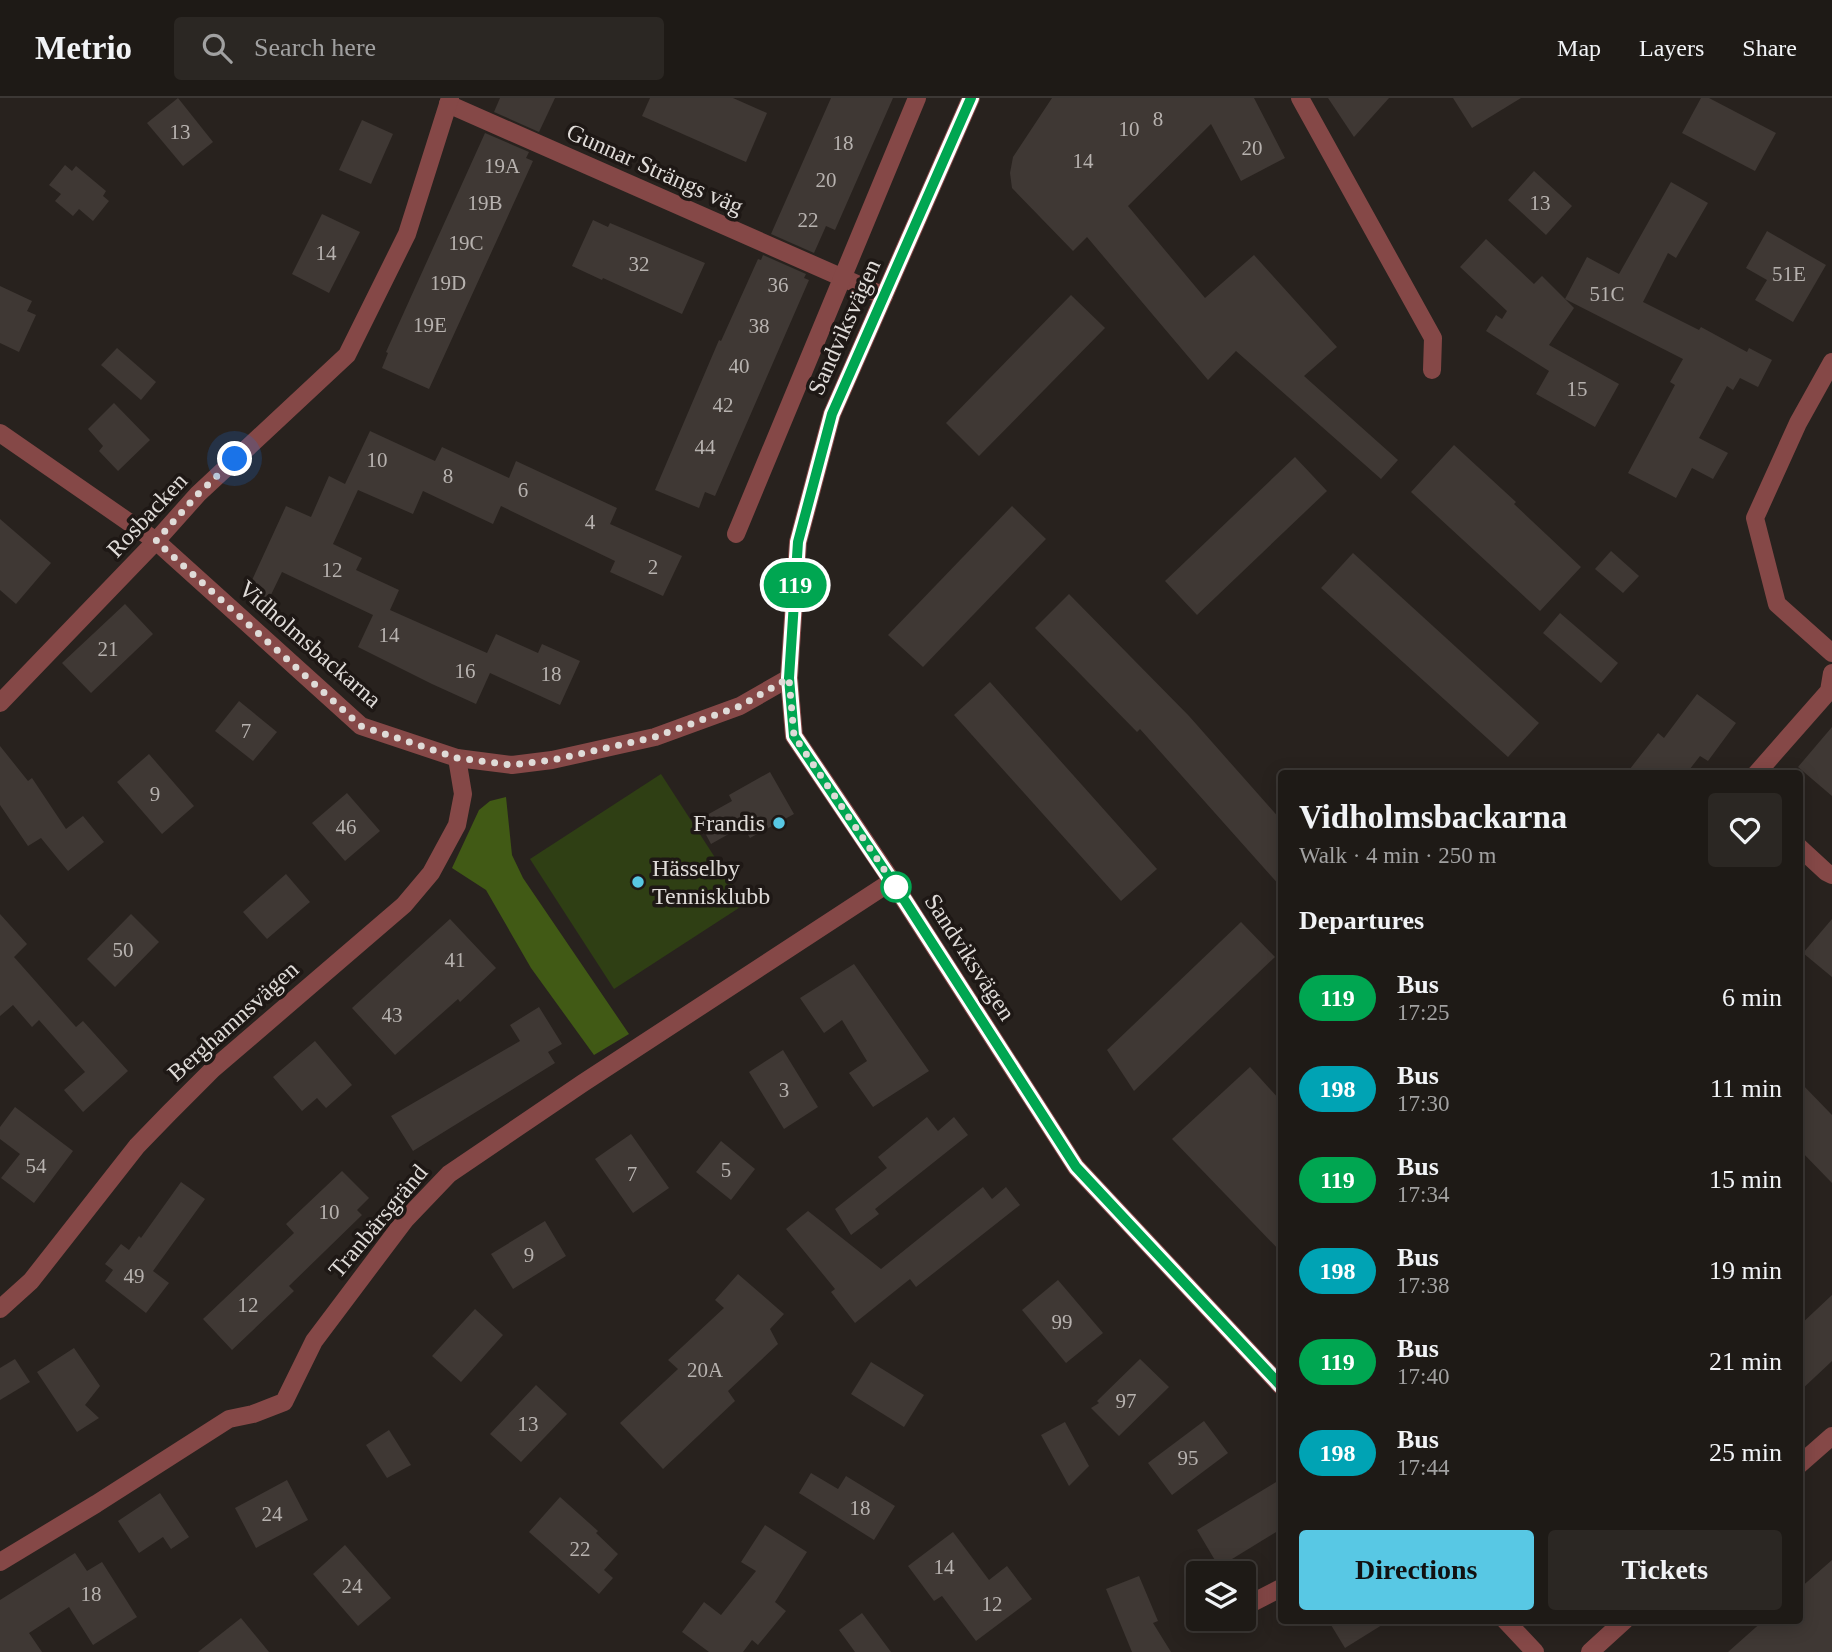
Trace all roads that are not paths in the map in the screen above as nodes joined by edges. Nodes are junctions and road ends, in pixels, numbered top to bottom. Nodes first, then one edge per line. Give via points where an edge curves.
1 (917, 98) edge
2 (971, 98) edge
3 (1300, 98) edge
4 (449, 101) edge
5 (842, 278) junction
6 (884, 296) junction
7 (1832, 362) edge
8 (1432, 370) dead end
9 (0, 433) edge
10 (736, 534) dead end
11 (156, 541) junction
12 (1832, 653) edge
13 (1832, 673) edge
14 (789, 678) junction
15 (0, 703) edge
16 (457, 758) junction
17 (1760, 770) edge
18 (1803, 851) edge
19 (1832, 875) edge
20 (892, 881) junction
21 (0, 1309) edge
22 (1278, 1383) edge
23 (1832, 1436) edge
24 (1803, 1461) edge
25 (0, 1562) edge
26 (1278, 1590) edge
27 (1256, 1601) edge
28 (1508, 1624) edge
29 (1621, 1624) edge
30 (1535, 1652) edge
31 (1590, 1652) edge

1 - 5 street
2 - 6 street, Sandviksvägen
3 - 8 street via 1433,338
4 - 5 street, Gunnar Strängs väg
4 - 11 street, Rosbacken via 407,234 347,355 198,494
5 - 6 street, Gunnar Strängs väg
5 - 10 street
6 - 14 street, Sandviksvägen via 832,414 798,542
7 - 12 street via 1755,518 1776,604
9 - 11 street, Vidholmsbackarna
11 - 15 street, Rosbacken
11 - 16 street, Vidholmsbackarna via 361,726
13 - 17 street via 1829,691
14 - 16 street, Vidholmsbackarna via 740,706 655,737 512,765
14 - 20 street, Sandviksvägen via 794,736
16 - 21 street, Berghamnsvägen via 463,794 457,825 431,873 404,905 213,1069 169,1113 137,1146 32,1281
18 - 19 street
20 - 22 street, Sandviksvägen via 1076,1167
20 - 25 street, Tranbärsgränd via 449,1174 405,1220 314,1341 284,1402 229,1419
23 - 24 street
26 - 27 street
28 - 30 street
29 - 31 street

